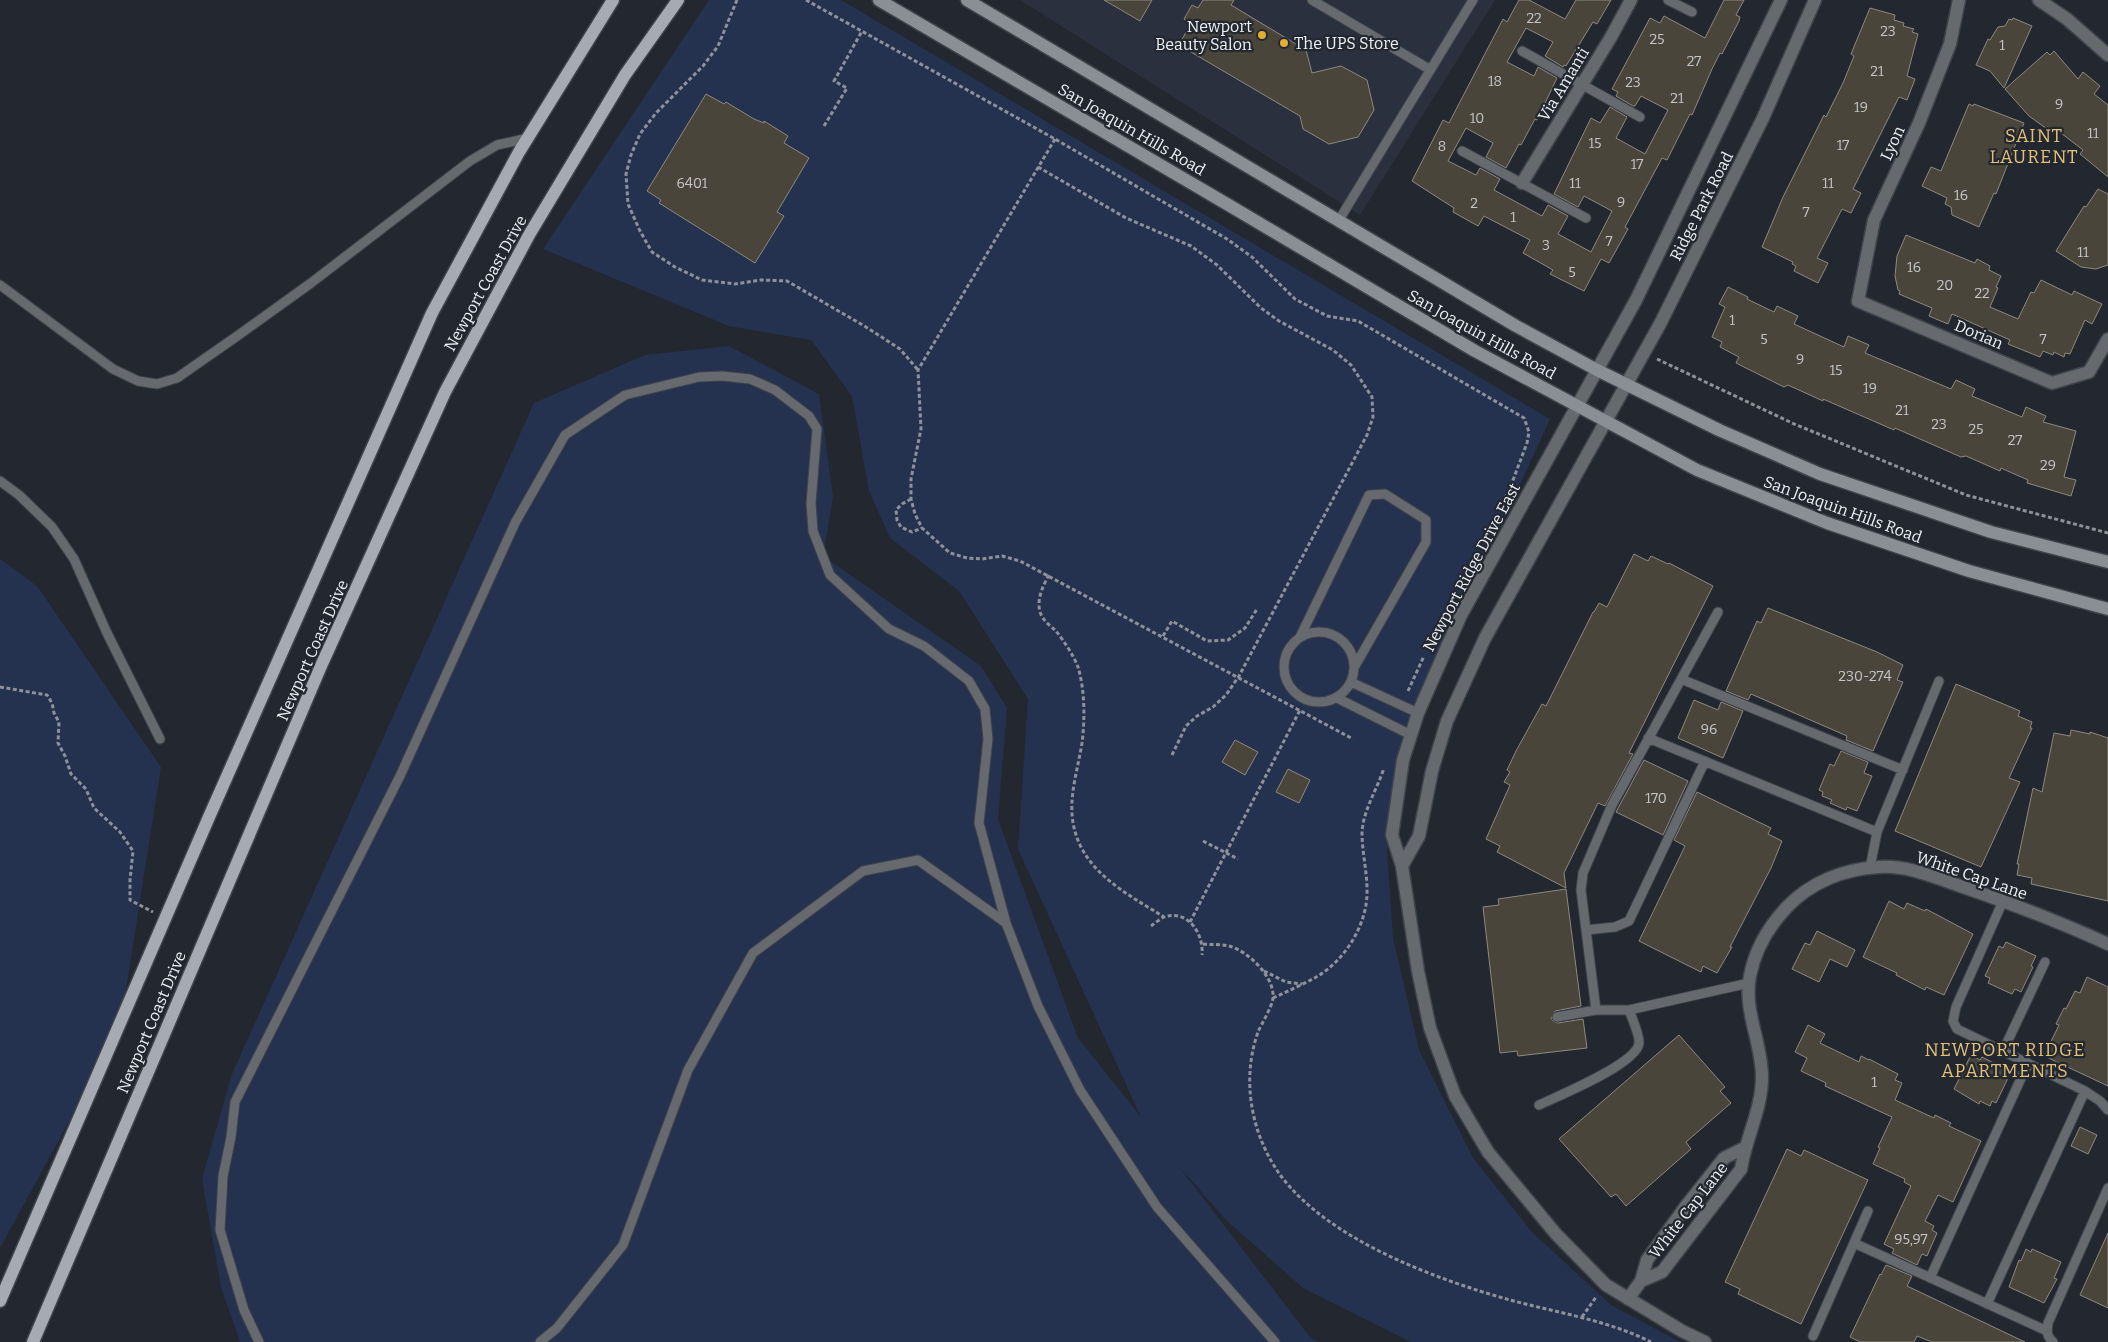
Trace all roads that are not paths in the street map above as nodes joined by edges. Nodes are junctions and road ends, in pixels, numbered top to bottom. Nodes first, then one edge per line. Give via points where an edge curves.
1 (613, 0) edge
2 (678, 0) edge
3 (879, 0) edge
4 (968, 0) edge
5 (1312, 0) edge
6 (1473, 0) edge
7 (1630, 0) edge
8 (1668, 0) edge
9 (1781, 0) edge
10 (1814, 0) edge
11 (1959, 0) edge
12 (2039, 0) edge
13 (1692, 12) dead end
14 (1522, 51) dead end
15 (2108, 55) edge
16 (1429, 69) junction
17 (1581, 86) junction
18 (1640, 117) dead end
19 (528, 138) junction
20 (1462, 151) dead end
21 (1522, 183) junction
22 (1586, 218) dead end
23 (1339, 220) junction
24 (0, 286) edge
25 (1858, 301) joint
26 (2108, 339) edge
27 (1597, 370) junction
28 (1626, 384) junction
29 (1577, 405) junction
30 (1605, 420) junction
31 (0, 481) edge
32 (2108, 562) edge
33 (2108, 610) edge
34 (1718, 612) dead end
35 (1300, 637) junction
36 (1355, 666) junction
37 (1681, 678) junction
38 (1939, 681) dead end
39 (1352, 682) junction
40 (1337, 698) junction
41 (1418, 713) junction
42 (1411, 735) junction
43 (1648, 738) junction
44 (160, 739) dead end
45 (1704, 761) junction
46 (1903, 770) junction
47 (1877, 832) junction
48 (1402, 866) junction
49 (1870, 868) junction
50 (2003, 901) junction
51 (1006, 923) junction
52 (1586, 930) junction
53 (2107, 942) edge
54 (2045, 962) dead end
55 (1749, 983) junction
56 (1596, 1010) junction
57 (1629, 1010) junction
58 (1557, 1017) dead end
59 (2003, 1051) junction
60 (2028, 1063) junction
61 (2085, 1092) junction
62 (1539, 1105) dead end
63 (2108, 1110) edge
64 (1744, 1148) junction
65 (2108, 1188) edge
66 (1868, 1211) dead end
67 (1854, 1244) junction
68 (1930, 1278) junction
69 (1641, 1281) junction
70 (1628, 1299) junction
71 (0, 1301) edge
72 (1987, 1304) junction
73 (2046, 1331) junction
74 (1813, 1336) dead end
75 (33, 1342) edge
76 (259, 1342) edge
77 (540, 1342) edge
78 (1275, 1342) edge
79 (1705, 1342) edge
80 (2053, 1342) edge

1 - 19 main road, Newport Coast Drive
2 - 75 main road, Newport Coast Drive via 625,75 528,235 445,392 321,666
3 - 29 main road, San Joaquin Hills Road via 1475,352
4 - 23 main road, San Joaquin Hills Road
5 - 16 lane
6 - 16 lane
7 - 17 street, Via Amanti
8 - 13 lane
9 - 27 street, Ridge Park Road via 1636,300
10 - 28 street, Ridge Park Road via 1763,118 1660,324
11 - 25 street, Lyon via 1944,61 1874,220
12 - 15 street
14 - 17 lane
16 - 23 lane
17 - 18 lane
17 - 21 street, Via Amanti
19 - 24 lane via 497,145 470,161 240,334 177,378 157,384 138,381 113,369
19 - 71 main road, Newport Coast Drive via 432,313
20 - 21 lane
21 - 22 lane
23 - 27 main road, San Joaquin Hills Road via 1516,326
25 - 26 street, Dorian via 2052,383 2089,372
27 - 28 main road, San Joaquin Hills Road
27 - 29 street, Ridge Park Road
28 - 30 street, Ridge Park Road
28 - 32 main road, San Joaquin Hills Road via 1719,430 1820,474 1991,532
29 - 30 main road, San Joaquin Hills Road
29 - 41 street, Newport Ridge Drive East via 1461,615
30 - 33 main road, San Joaquin Hills Road via 1697,470 1827,523 1969,571
30 - 48 street via 1485,638 1447,721 1432,771 1419,836
31 - 44 lane via 52,527 74,559
34 - 37 lane
35 - 36 lane via 1314,631 1329,632 1342,639 1352,651
35 - 36 lane via 1369,495 1385,494 1426,520 1426,542
35 - 40 lane via 1290,646 1284,659 1289,685 1310,701 1324,702
36 - 39 lane
37 - 43 lane
37 - 46 lane
38 - 46 lane
39 - 40 lane
39 - 41 lane
40 - 42 lane
41 - 42 street, Newport Ridge Drive East
42 - 48 street, Newport Ridge Drive East via 1403,760 1392,835
43 - 45 lane
43 - 52 lane via 1612,805 1583,873 1581,890
45 - 47 lane
45 - 52 lane via 1629,921 1615,928
46 - 47 lane
47 - 49 lane
48 - 70 street, Newport Ridge Drive East via 1430,1028 1455,1096 1488,1152 1556,1234 1606,1284
49 - 50 street, White Cap Lane via 1908,870
49 - 55 street, White Cap Lane via 1832,876 1796,898 1776,918 1761,942
50 - 53 street, White Cap Lane
50 - 59 lane via 1956,1007 1953,1021 1957,1029
51 - 76 lane via 979,823 988,739 985,709 969,681 924,646 889,629 830,575 813,531 811,502 817,429 809,416 775,390 750,380 722,376 625,395 565,435 515,523 400,776 235,1102 223,1176 220,1230 244,1310
51 - 77 lane via 918,860 863,871 753,953 688,1070 623,1245 557,1328
51 - 78 lane via 1038,1006 1080,1090 1157,1207
52 - 56 lane
54 - 59 lane
55 - 57 lane
55 - 64 street, White Cap Lane via 1750,1016 1762,1076 1760,1104
56 - 57 lane
56 - 58 lane
57 - 62 lane via 1639,1043 1635,1053 1598,1078
59 - 60 lane
60 - 61 lane
60 - 68 lane
61 - 63 lane
61 - 72 lane
64 - 69 street, White Cap Lane via 1724,1158 1686,1206 1648,1260
64 - 69 street, White Cap Lane via 1741,1169 1662,1272
65 - 73 lane
66 - 67 lane
67 - 68 lane
67 - 74 lane
68 - 72 lane
69 - 70 street, White Cap Lane
70 - 79 street, Newport Ridge Drive East
72 - 73 lane
73 - 80 lane

